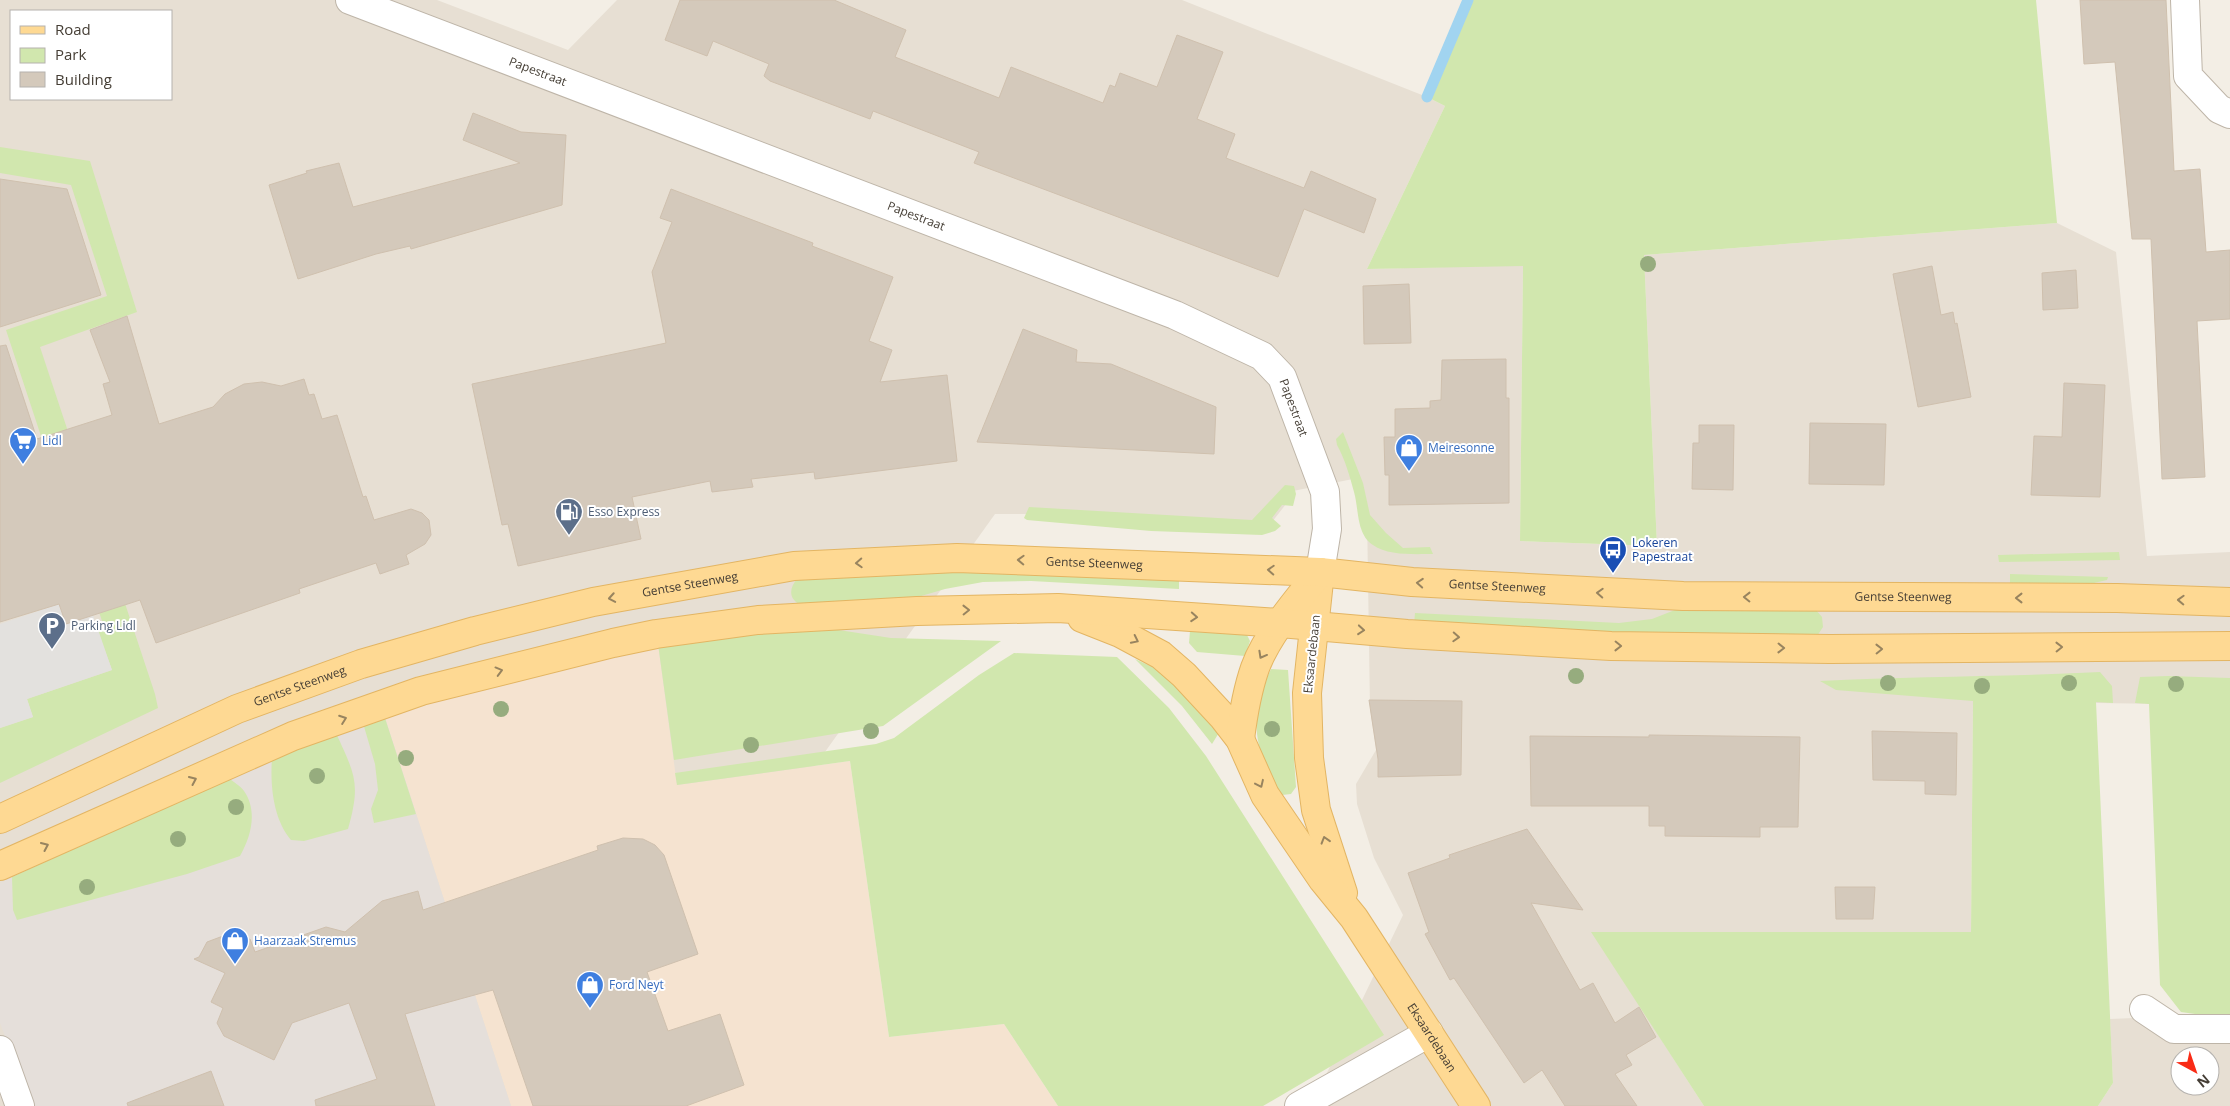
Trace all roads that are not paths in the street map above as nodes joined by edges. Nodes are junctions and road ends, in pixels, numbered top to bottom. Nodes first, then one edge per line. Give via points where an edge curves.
1 (350, 0) edge
2 (2185, 0) edge
3 (2230, 114) edge
4 (1320, 572) junction
5 (2230, 602) edge
6 (1058, 608) junction
7 (1280, 623) junction
8 (1314, 626) junction
9 (2230, 646) edge
10 (1240, 739) junction
11 (0, 819) edge
12 (0, 866) edge
13 (1354, 918) junction
14 (2144, 1008) dead end
15 (2230, 1030) edge
16 (1429, 1033) junction
17 (0, 1050) edge
18 (20, 1106) edge
19 (1299, 1106) edge
20 (1476, 1106) edge

1 - 4 street, Papestraat via 1175,315 1262,356 1282,376 1325,492 1327,529
2 - 3 street via 2188,76 2219,109
5 -> 4 main road, Gentse Steenweg via 2117,598 1683,596 1412,582
4 - 7 main road, Eksaardebaan
4 - 8 main road, Eksaardebaan
4 -> 11 main road, Gentse Steenweg via 957,558 794,566 593,602 466,634 327,676 237,709
6 -> 7 main road
6 -> 10 main road, Eksaardebaan via 1120,633 1161,655 1199,690
12 -> 6 main road via 293,736 421,692 562,654 656,634 758,620 917,611
7 - 8 main road
7 -> 10 main road, Eksaardebaan via 1256,666
8 -> 9 main road via 1611,646 1830,649
13 -> 8 main road, Eksaardebaan via 1338,882 1316,810 1309,758 1307,693
10 -> 13 main road, Eksaardebaan via 1265,795 1323,880
13 - 16 main road, Eksaardebaan
14 - 15 street via 2174,1030
16 - 19 street
16 - 20 main road, Eksaardebaan
17 - 18 street

